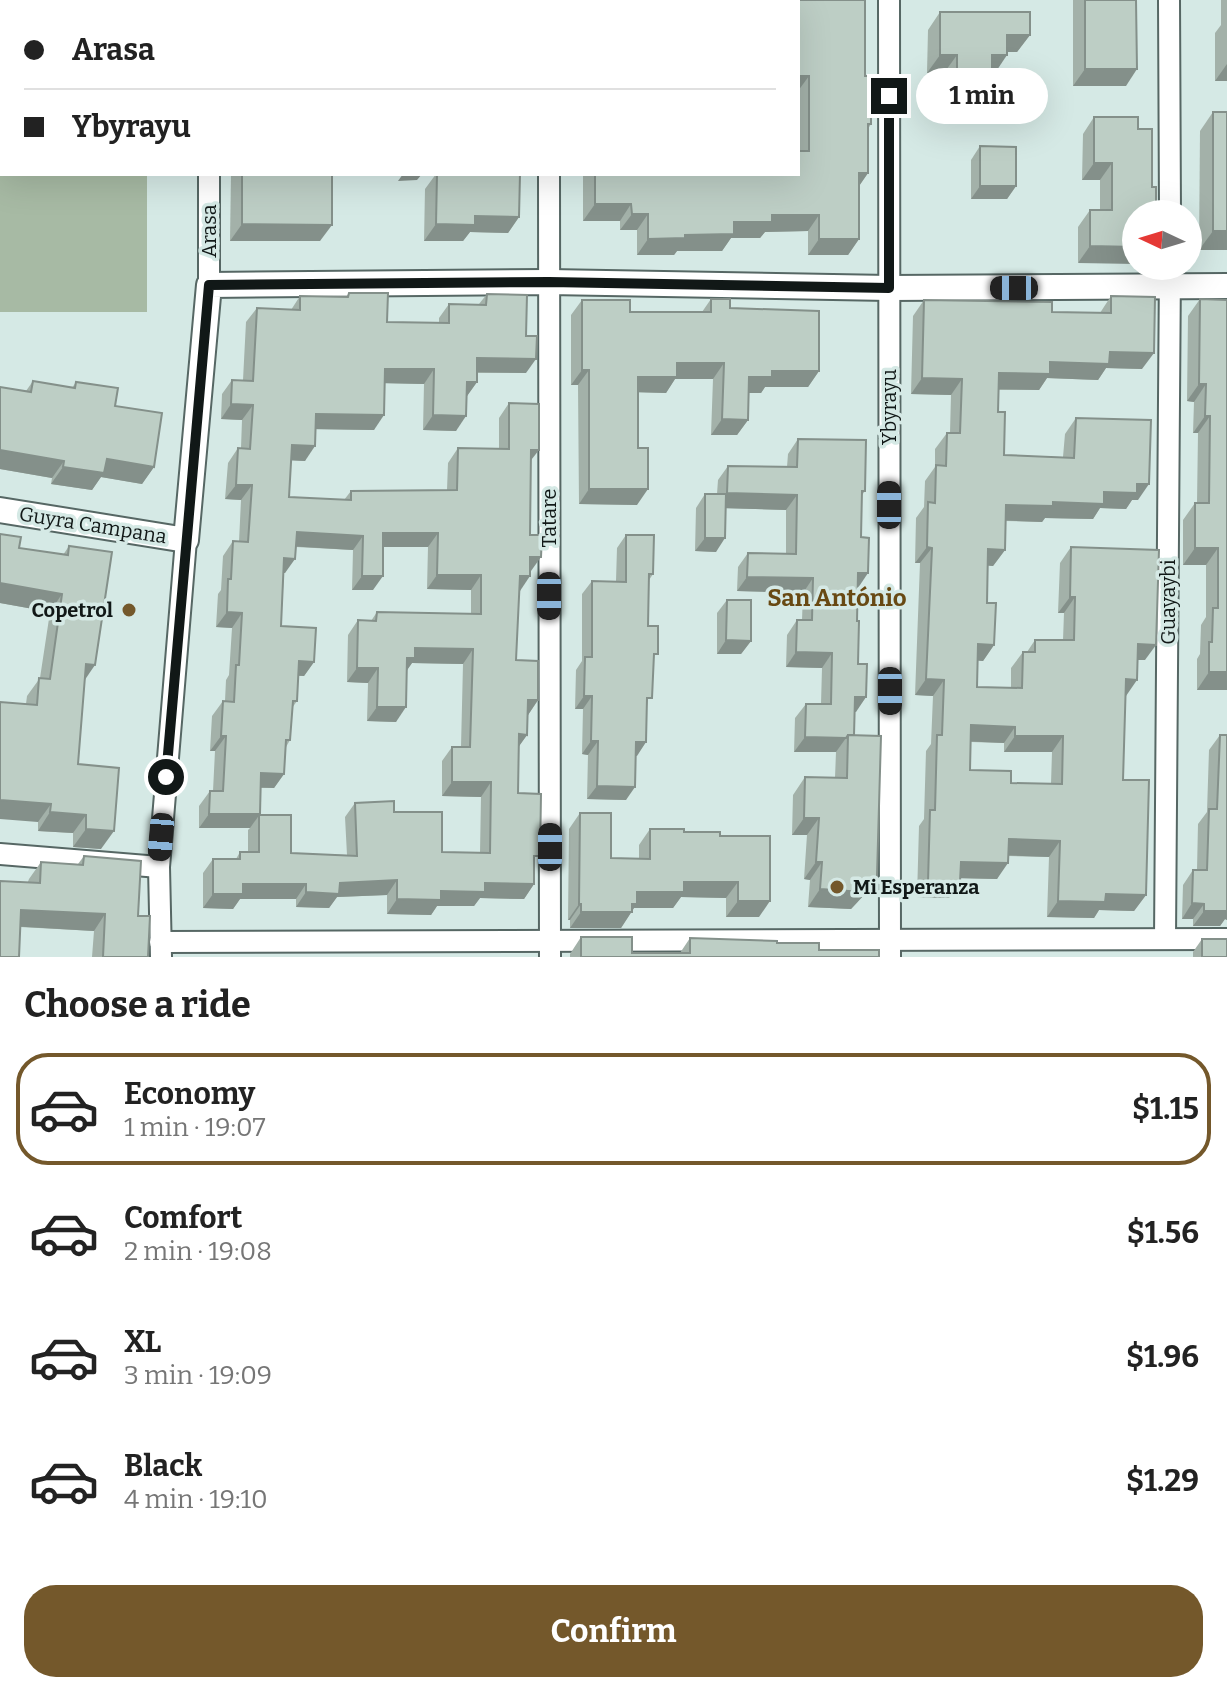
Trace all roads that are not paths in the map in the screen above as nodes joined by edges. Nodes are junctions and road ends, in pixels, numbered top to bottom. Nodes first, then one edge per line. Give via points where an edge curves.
1 (889, 0) edge
2 (1169, 0) edge
3 (209, 176) edge
4 (549, 176) edge
5 (1170, 200) edge
6 (1122, 279) edge
7 (1170, 280) edge
8 (1189, 280) edge
9 (549, 282) junction
10 (209, 285) junction
11 (1227, 286) edge
12 (889, 288) junction
13 (0, 510) edge
14 (186, 540) junction
15 (0, 854) edge
16 (159, 867) junction
17 (1165, 939) junction
18 (1227, 939) edge
19 (890, 948) edge
20 (550, 949) edge
21 (161, 950) edge

1 - 12 street, Ybyrayu
2 - 5 street
3 - 10 street, Arasa
4 - 9 street, Tatare
6 - 12 street
7 - 17 street, Guayaybi
8 - 11 street
9 - 10 street
9 - 12 street
9 - 20 street, Tatare
10 - 14 street, Arasa
12 - 19 street, Ybyrayu
13 - 14 street, Guyra Campana
14 - 16 street, Arasa
15 - 16 street
16 - 21 street, Arasa
17 - 18 street
17 - 19 street
19 - 20 street
20 - 21 street

